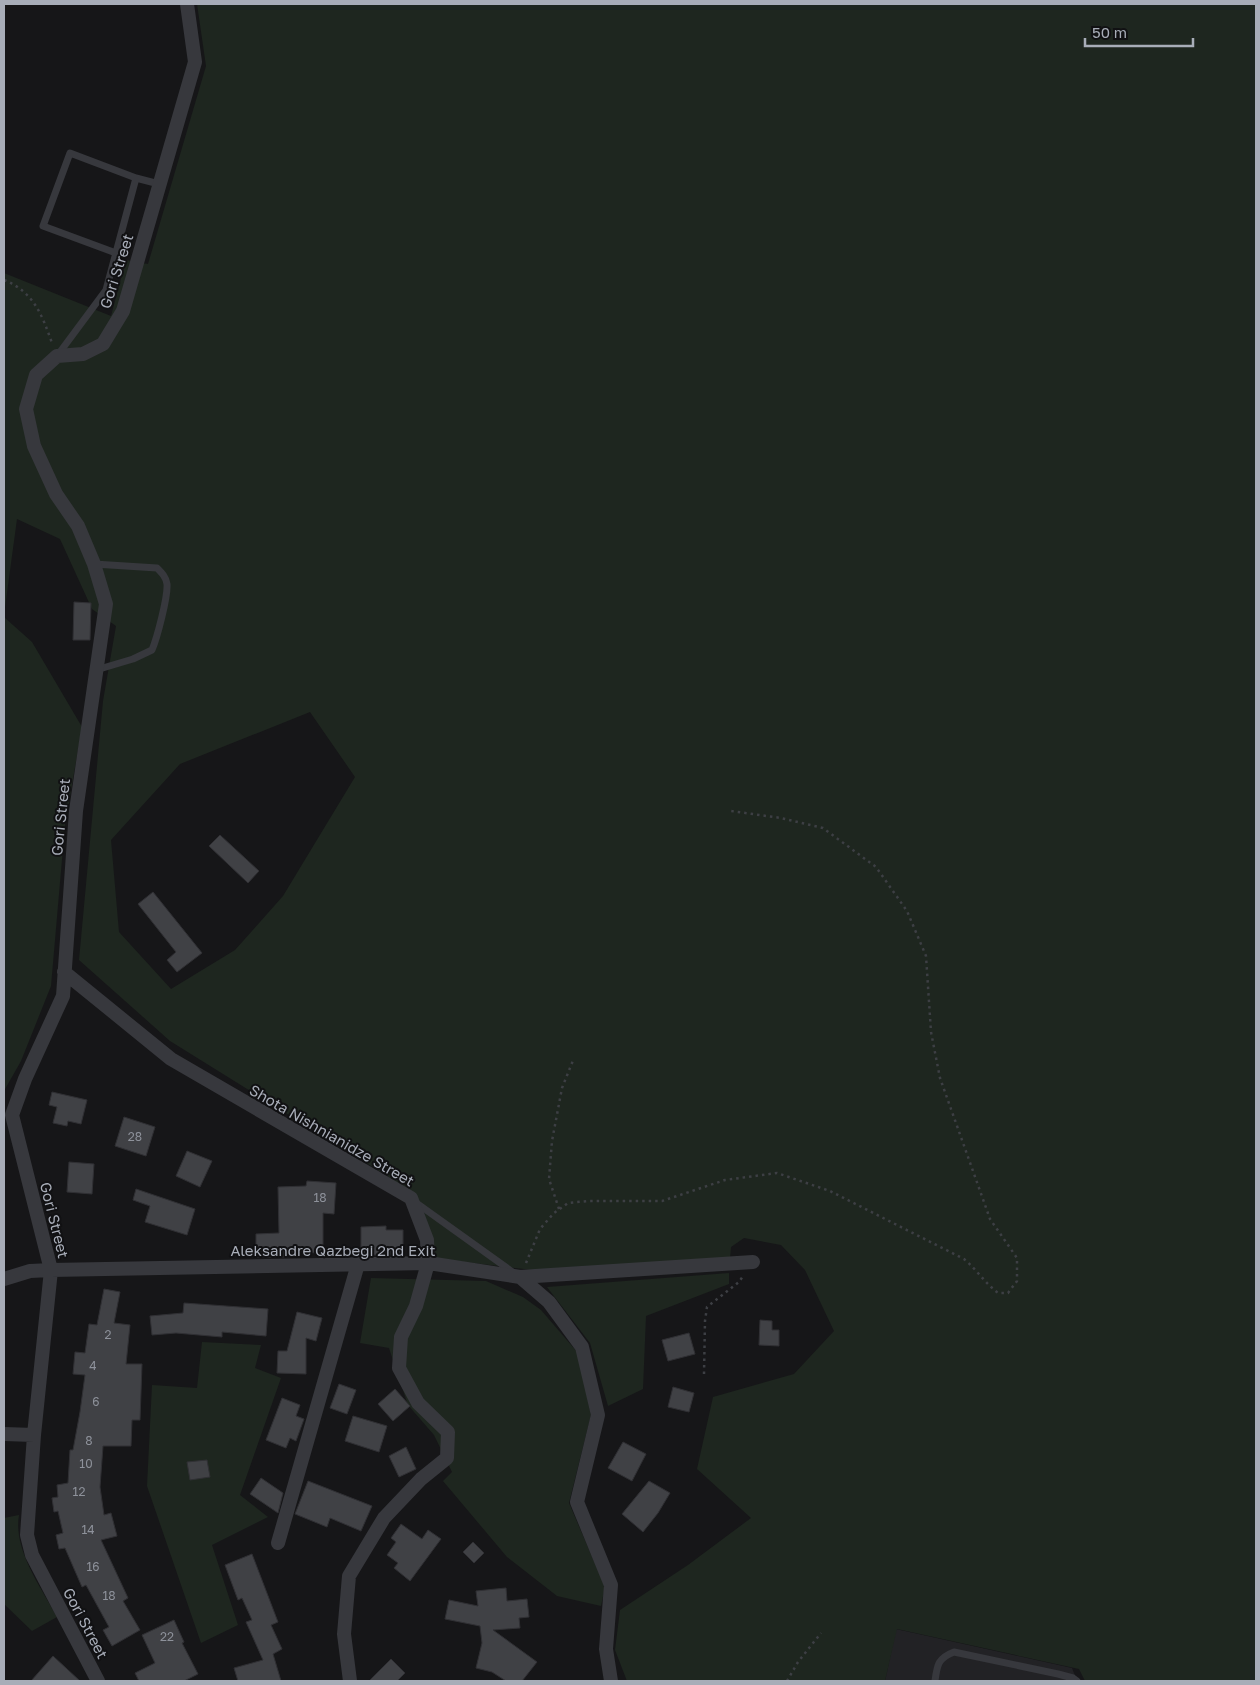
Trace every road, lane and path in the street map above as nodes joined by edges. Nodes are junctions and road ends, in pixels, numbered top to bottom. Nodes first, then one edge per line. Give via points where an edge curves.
1 (187, 4) edge
2 (136, 178) junction
3 (159, 184) junction
4 (116, 253) junction
5 (4, 280) edge
6 (57, 356) junction
7 (94, 564) junction
8 (96, 670) junction
9 (731, 812) dead end
10 (64, 972) junction
11 (574, 1058) dead end
12 (8, 1116) edge
13 (411, 1198) junction
14 (559, 1209) junction
15 (753, 1262) joint
16 (428, 1263) junction
17 (358, 1264) junction
18 (51, 1270) junction
19 (520, 1277) junction
20 (4, 1279) edge
21 (704, 1374) dead end
22 (4, 1434) edge
23 (34, 1436) junction
24 (278, 1543) dead end
25 (822, 1633) dead end
26 (98, 1681) edge
27 (350, 1681) edge
28 (610, 1681) edge
29 (787, 1681) edge
30 (935, 1681) edge
31 (1077, 1681) edge

1 - 3 street, Gori Street via 194,62
2 - 3 lane
2 - 4 lane
2 - 4 lane via 70,153 43,226
3 - 6 street, Gori Street via 123,311 103,344 82,354
4 - 6 lane via 106,290
5 - 6 path via 16,285 40,309
6 - 7 street, Gori Street via 36,375 26,409 34,446 56,494 78,526
7 - 8 street, Gori Street via 106,604
7 - 8 lane via 157,568 164,574 167,586 152,650
8 - 10 street, Gori Street via 76,811
9 - 14 path via 781,818 823,828 876,867 907,911 926,956 931,1032 940,1078 990,1219 1016,1258 1017,1280 1008,1293 998,1293 964,1259 830,1191 777,1173 725,1180 662,1201 588,1201 568,1203
10 - 12 street, Gori Street via 63,996
10 - 13 street, Shota Nishnianidze Street via 171,1059
11 - 14 path via 562,1088 552,1141 549,1179
12 - 18 street, Gori Street
13 - 16 street, Shota Nishnianidze Street via 427,1240
13 - 19 lane
14 - 19 path via 540,1229
15 - 19 street, Aleksandre Qazbegi 2nd Exit
15 - 21 path via 739,1282 707,1307
16 - 17 street, Aleksandre Qazbegi 2nd Exit
16 - 19 street, Aleksandre Qazbegi 2nd Exit
16 - 27 street, Shota Nishnianidze Street via 416,1306 401,1337 399,1368 418,1402 448,1432 447,1458 421,1479 384,1518 349,1576 344,1634
17 - 18 street, Aleksandre Qazbegi 2nd Exit
17 - 24 street
18 - 20 street, Aleksandre Qazbegi 2nd Exit
18 - 23 street, Gori Street
19 - 28 street via 549,1302 582,1347 598,1415 577,1502 611,1585 606,1649
22 - 23 street
23 - 26 street, Gori Street via 27,1535 32,1555
25 - 29 path
30 - 31 lane via 937,1664 954,1652

